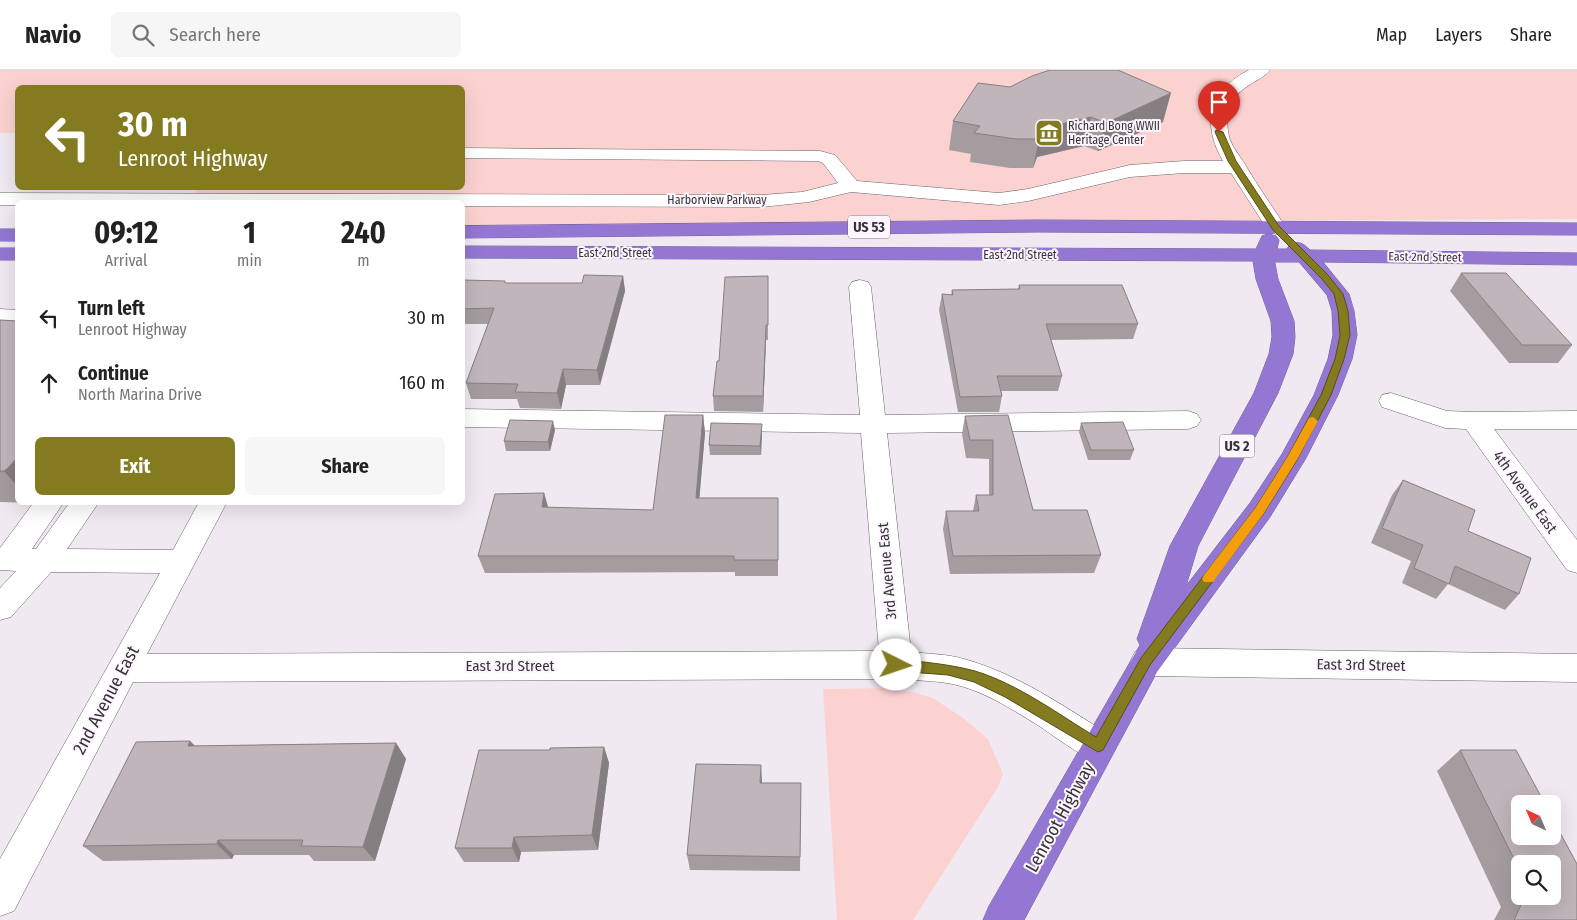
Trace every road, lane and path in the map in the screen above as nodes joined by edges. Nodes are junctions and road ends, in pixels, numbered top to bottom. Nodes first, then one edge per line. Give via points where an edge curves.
1 (1262, 70) edge
2 (465, 152) edge
3 (1237, 167) junction
4 (851, 186) junction
5 (188, 193) edge
6 (384, 196) edge
7 (0, 199) edge
8 (1276, 228) junction
9 (1577, 229) edge
10 (465, 232) edge
11 (0, 235) edge
12 (15, 235) edge
13 (465, 252) edge
14 (0, 254) edge
15 (15, 254) edge
16 (1265, 256) junction
17 (1304, 256) junction
18 (1577, 258) edge
19 (860, 287) dead end
20 (0, 316) edge
21 (15, 316) edge
22 (1391, 401) dead end
23 (465, 418) edge
24 (1188, 420) dead end
25 (1577, 420) edge
26 (1474, 422) junction
27 (873, 424) junction
28 (48, 505) edge
29 (83, 505) edge
30 (210, 505) edge
31 (4, 559) edge
32 (45, 559) junction
33 (180, 561) junction
34 (1577, 562) edge
35 (0, 608) edge
36 (1146, 662) junction
37 (896, 665) junction
38 (124, 668) junction
39 (1577, 668) edge
40 (1098, 746) junction
41 (0, 896) edge
42 (1003, 920) edge

1 - 3 street via 1235,86 1222,103 1219,113 1222,141
2 - 4 street via 820,156 829,159
3 - 4 street, Harborview Parkway via 1130,171 999,199
3 - 8 street
4 - 6 street, Harborview Parkway via 818,195 761,201
5 - 6 street, Harborview Parkway
5 - 7 street, Harborview Parkway via 166,198
8 - 9 highway, East 2nd Street
8 - 10 highway, East 2nd Street / US 53 via 1038,226
8 - 16 highway, Lenroot Highway / US 2
8 - 17 highway, Lenroot Highway / US 2
11 - 12 highway
13 - 16 highway, East 2nd Street / US 53
14 - 15 highway
16 - 17 highway, East 2nd Street / US 53
16 - 36 highway, Lenroot Highway / US 2 via 1267,276 1281,312 1284,331 1276,369 1184,546
17 - 18 highway, East 2nd Street
17 - 36 highway, Lenroot Highway / US 2 via 1338,294 1343,311 1345,335 1326,395 1293,458 1260,510
19 - 27 street, 3rd Avenue East
20 - 21 street
22 - 26 street via 1445,419
23 - 27 street
24 - 27 street
25 - 26 street
26 - 34 street, 4th Avenue East
27 - 37 street, 3rd Avenue East
28 - 31 street
29 - 32 street
30 - 33 street, 2nd Avenue East
31 - 32 street
32 - 33 street
32 - 35 street
33 - 38 street, 2nd Avenue East
36 - 39 street, East 3rd Street
36 - 40 highway, Lenroot Highway / US 2
37 - 38 street, East 3rd Street
37 - 40 street via 948,670 976,677 1010,692
38 - 41 street, 2nd Avenue East
40 - 42 highway, Lenroot Highway / US 2

